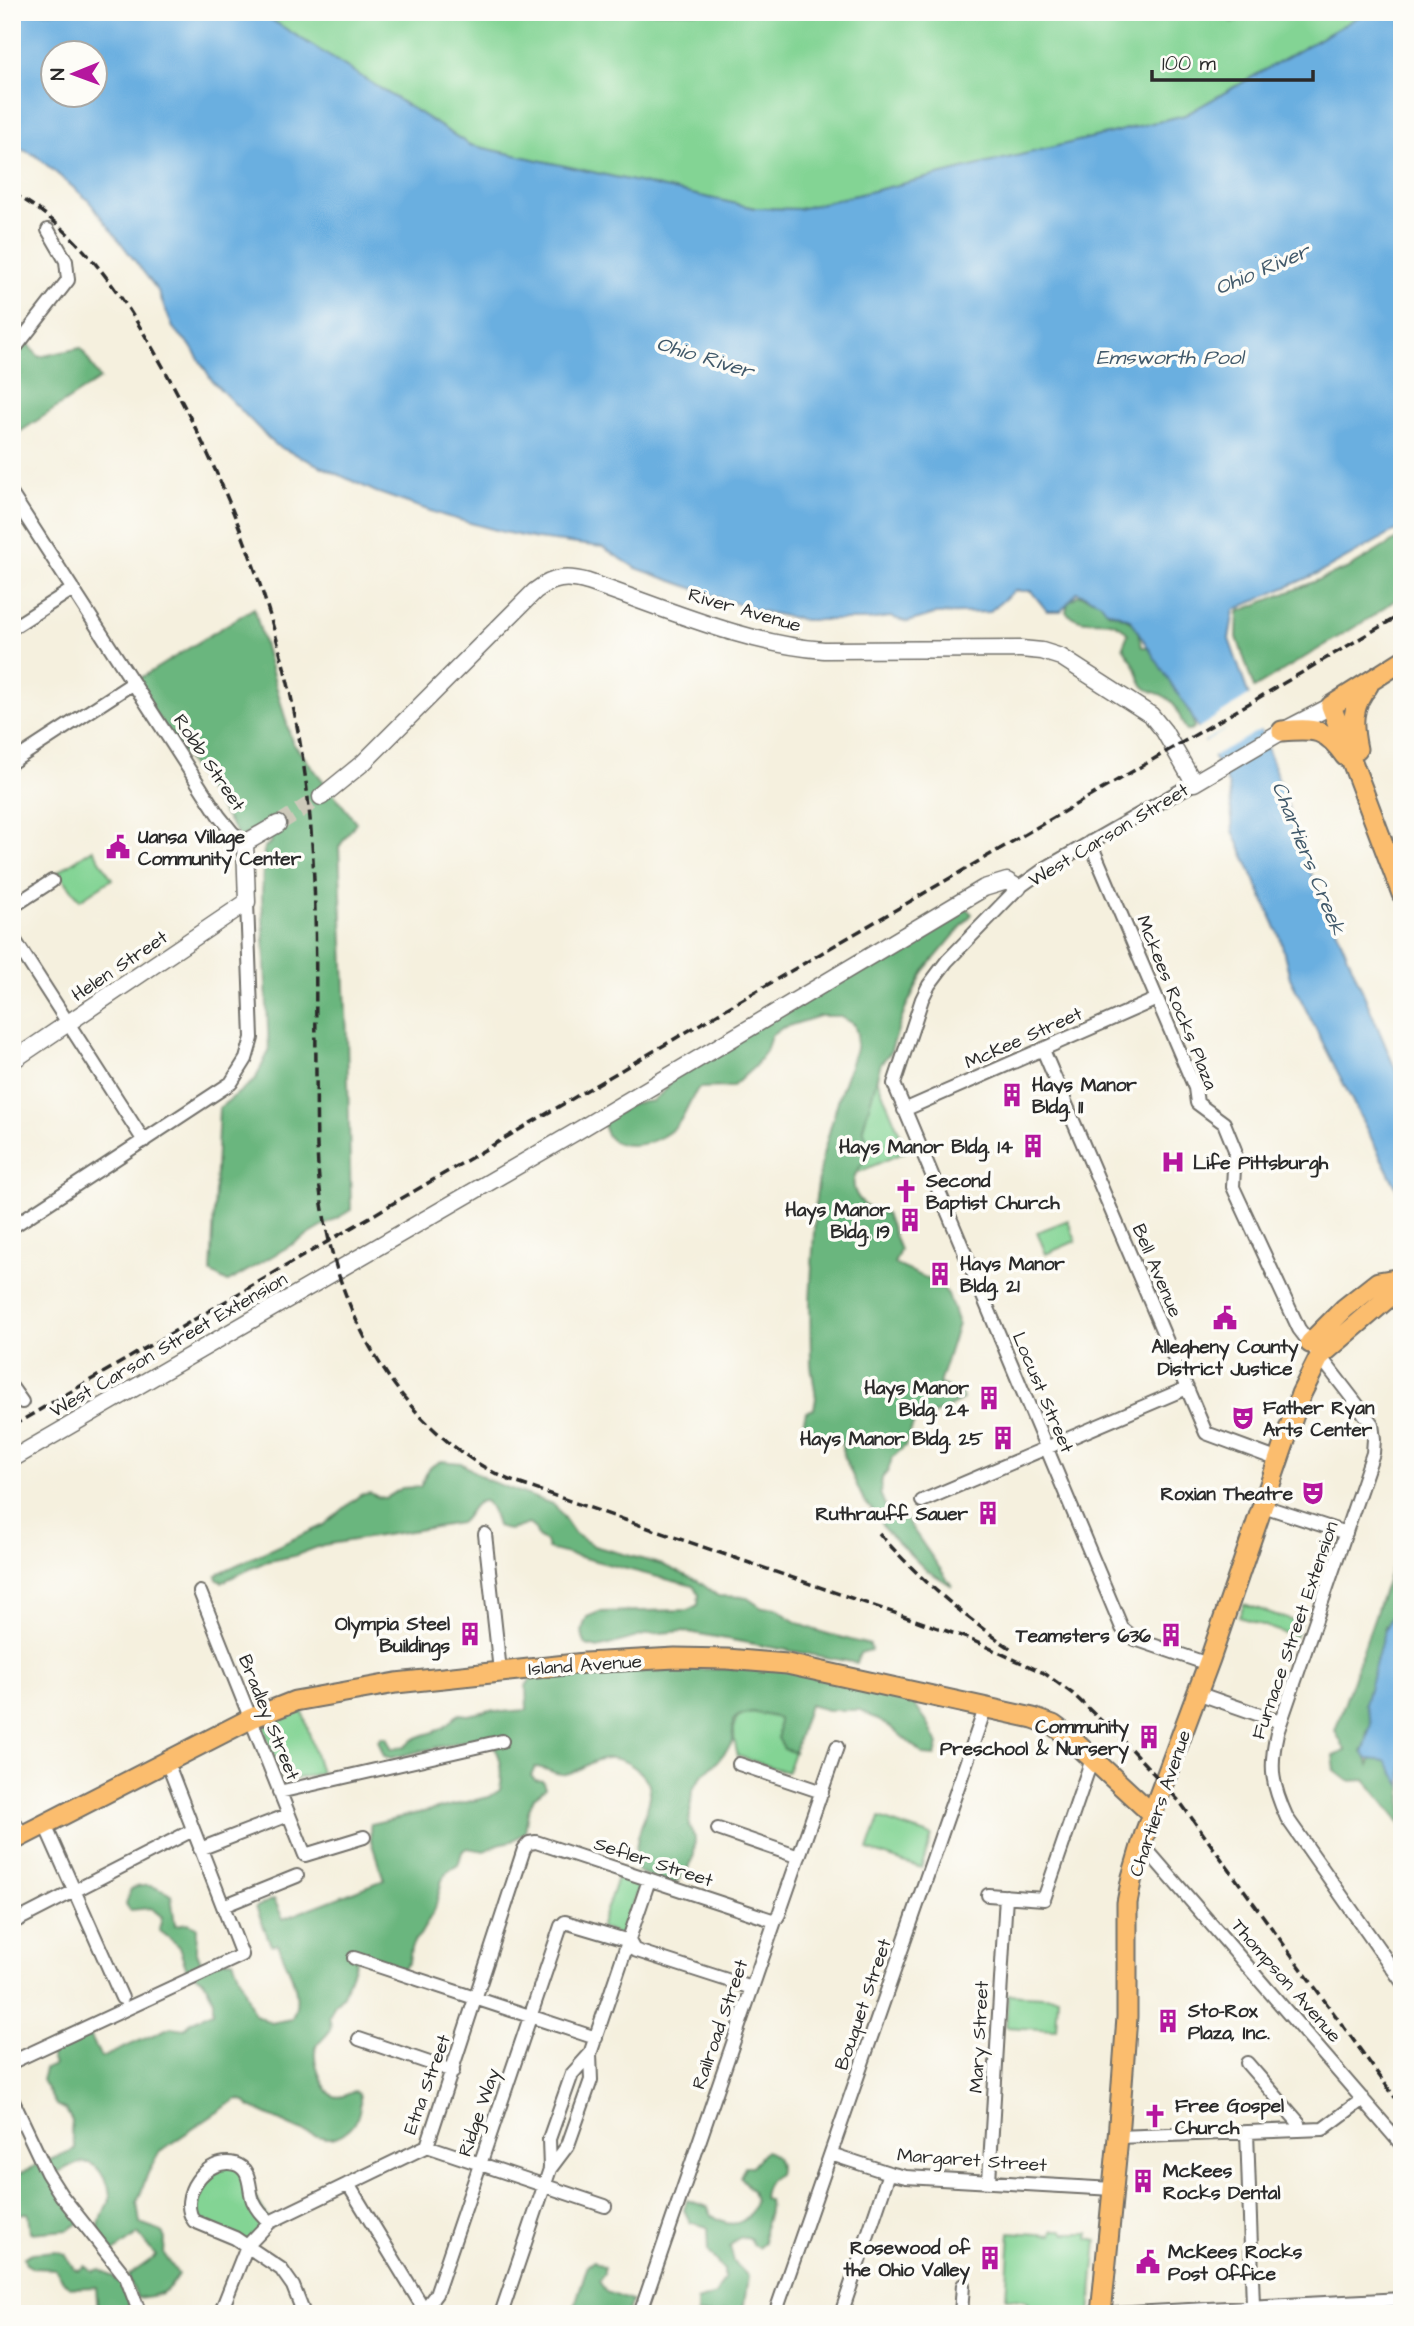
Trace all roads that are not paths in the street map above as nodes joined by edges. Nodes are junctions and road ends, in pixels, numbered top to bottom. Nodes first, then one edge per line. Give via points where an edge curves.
1 (48, 230) dead end
2 (12, 352) edge
3 (12, 495) edge
4 (73, 589) junction
5 (12, 628) edge
6 (1402, 661) edge
7 (1374, 679) junction
8 (133, 683) junction
9 (1331, 706) junction
10 (1281, 732) junction
11 (12, 762) edge
12 (1359, 779) junction
13 (1194, 783) junction
14 (321, 797) tunnel mouth
15 (278, 824) tunnel mouth
16 (1090, 842) junction
17 (245, 843) junction
18 (52, 881) dead end
19 (1018, 888) junction
20 (1402, 894) edge
21 (247, 902) junction
22 (12, 907) edge
23 (12, 936) edge
24 (1157, 999) junction
25 (69, 1024) junction
26 (1043, 1050) junction
27 (12, 1061) edge
28 (894, 1084) joint
29 (904, 1110) junction
30 (144, 1140) junction
31 (12, 1227) edge
32 (1401, 1281) edge
33 (1315, 1350) junction
34 (12, 1388) edge
35 (1187, 1388) junction
36 (22, 1402) dead end
37 (1046, 1448) junction
38 (12, 1459) edge
39 (1279, 1460) junction
40 (922, 1501) dead end
41 (1263, 1506) junction
42 (1346, 1533) junction
43 (485, 1534) dead end
44 (201, 1592) dead end
45 (1208, 1664) junction
46 (500, 1671) junction
47 (1197, 1693) junction
48 (986, 1706) junction
49 (252, 1718) junction
50 (1280, 1722) junction
51 (502, 1741) dead end
52 (837, 1747) dead end
53 (1092, 1759) junction
54 (167, 1762) junction
55 (739, 1764) dead end
56 (279, 1792) junction
57 (822, 1792) junction
58 (1152, 1814) junction
59 (288, 1815) junction
60 (45, 1825) junction
61 (718, 1829) dead end
62 (193, 1830) junction
63 (15, 1833) edge
64 (364, 1837) dead end
65 (1141, 1843) junction
66 (201, 1849) junction
67 (524, 1849) joint
68 (799, 1857) junction
69 (297, 1876) dead end
70 (649, 1880) junction
71 (76, 1891) junction
72 (988, 1895) dead end
73 (1006, 1896) junction
74 (223, 1906) junction
75 (775, 1921) junction
76 (12, 1923) edge
77 (631, 1946) junction
78 (354, 1958) dead end
79 (1402, 1982) edge
80 (752, 1988) junction
81 (122, 1998) dead end
82 (475, 1998) junction
83 (530, 2017) junction
84 (596, 2038) junction
85 (359, 2039) dead end
86 (590, 2054) junction
87 (12, 2062) edge
88 (1247, 2063) dead end
89 (453, 2071) junction
90 (12, 2099) edge
91 (1363, 2099) junction
92 (1300, 2130) junction
93 (1247, 2132) junction
94 (1118, 2137) junction
95 (1402, 2145) edge
96 (427, 2146) junction
97 (831, 2154) junction
98 (480, 2164) junction
99 (550, 2169) junction
100 (888, 2173) junction
101 (989, 2181) junction
102 (348, 2184) junction
103 (544, 2186) junction
104 (1113, 2189) junction
105 (605, 2206) dead end
106 (270, 2222) junction
107 (247, 2246) junction
108 (963, 2285) dead end
109 (1402, 2299) edge
110 (1253, 2305) junction
111 (423, 2313) edge
112 (140, 2314) edge
113 (220, 2314) edge
114 (304, 2314) edge
115 (501, 2314) edge
116 (640, 2314) edge
117 (775, 2314) edge
118 (841, 2314) edge
119 (961, 2314) edge
120 (1101, 2314) edge
121 (1112, 2314) edge

1 - 2 street via 66,261 68,280
3 - 4 street, Robb Street
4 - 5 street
4 - 8 street, Robb Street
6 - 7 main road, West Carson Street
7 - 9 main road, West Carson Street
7 - 12 main road via 1354,709
8 - 11 street
8 - 17 street, Robb Street via 219,816
9 - 10 street, West Carson Street
9 - 12 main road
10 - 12 main road via 1306,729 1329,736
10 - 13 street, West Carson Street
12 - 20 main road
13 - 14 street, River Avenue via 1151,715 1052,653 1032,649 824,650 782,645 564,578 535,591 364,762
13 - 16 street, West Carson Street
15 - 17 street
16 - 19 street, West Carson Street
16 - 24 street, Mckees Rocks Plaza
17 - 21 street
18 - 22 street
19 - 28 street, West Carson Street via 929,985
19 - 38 street, West Carson Street Extension via 1007,881 984,888 574,1133
21 - 25 street, Helen Street
21 - 30 street via 253,1038 246,1059 231,1083
23 - 25 street
24 - 26 street, McKee Street
24 - 33 street, Mckees Rocks Plaza via 1195,1088 1197,1103 1224,1123 1235,1150 1233,1187 1299,1329
25 - 27 street, Helen Street
25 - 30 street
26 - 29 street, McKee Street
26 - 35 street, Bell Avenue
28 - 29 street, Locust Street
29 - 37 street, Locust Street
30 - 31 street
32 - 33 main road
33 - 39 main road, Chartiers Avenue
33 - 42 street, Furnace Street Extension via 1363,1411 1374,1433 1373,1453
34 - 36 street
35 - 37 street
35 - 39 street, Bell Avenue via 1206,1433
37 - 40 street
37 - 45 street, Locust Street via 1126,1634
39 - 41 main road, Chartiers Avenue
41 - 42 street
41 - 45 main road, Chartiers Avenue
42 - 50 street, Furnace Street Extension
43 - 46 street
44 - 49 street, Bradley Street
45 - 47 main road, Chartiers Avenue
46 - 48 main road, Island Avenue via 675,1658 727,1659 787,1664
46 - 49 main road, Island Avenue via 303,1699
47 - 50 street
47 - 58 main road, Chartiers Avenue
48 - 53 main road, Island Avenue via 1053,1726
48 - 97 street, Bouquet Street
49 - 54 main road, Island Avenue
49 - 56 street, Bradley Street
50 - 79 street, Furnace Street Extension via 1271,1762 1275,1793 1293,1827
51 - 56 street
52 - 57 street, Railroad Street
53 - 58 main road, Island Avenue
53 - 73 street via 1044,1899
54 - 60 main road, Island Avenue
54 - 62 street
55 - 57 street
56 - 59 street, Bradley Street
57 - 68 street, Railroad Street
58 - 65 main road, Chartiers Avenue
59 - 64 street, Bradley Street via 305,1855
59 - 66 street
60 - 63 main road, Island Avenue
60 - 71 street
61 - 68 street
62 - 66 street
62 - 71 street
65 - 91 street, Thompson Avenue
65 - 94 main road, Chartiers Avenue via 1127,1903 1127,2017
66 - 74 street
67 - 70 street, Sefler Street via 536,1842
67 - 82 street, Etna Street
68 - 75 street, Railroad Street
69 - 74 street
70 - 75 street, Sefler Street
70 - 77 street
71 - 76 street
71 - 81 street
72 - 73 street
73 - 101 street, Mary Street
74 - 87 street via 242,1955
75 - 80 street, Railroad Street
77 - 80 street
77 - 83 street, Ridge Way via 565,1922
77 - 84 street
78 - 82 street
80 - 116 street, Railroad Street
82 - 83 street
82 - 89 street, Etna Street
83 - 84 street
83 - 98 street, Ridge Way
84 - 86 street
85 - 89 street
86 - 99 street via 591,2080 568,2145
86 - 99 street via 572,2074 549,2139
88 - 92 street via 1299,2123
89 - 96 street, Etna Street
90 - 112 street via 47,2174 126,2277
91 - 92 street via 1323,2129
91 - 95 street, Thompson Avenue
92 - 93 street
93 - 94 street
93 - 110 street
94 - 104 main road, Chartiers Avenue
96 - 98 street
96 - 102 street, Etna Street
97 - 100 street, Margaret Street
97 - 117 street, Bouquet Street
98 - 103 street
98 - 111 street, Ridge Way via 436,2294
99 - 103 street
100 - 101 street, Margaret Street
100 - 118 street
101 - 104 street, Margaret Street
102 - 106 street, Etna Street
102 - 111 street
103 - 105 street
103 - 115 street
104 - 120 main road, Chartiers Avenue
106 - 107 street, Etna Street
106 - 107 street via 253,2201 244,2169 224,2164 204,2173 190,2194 190,2216 199,2225 222,2231
107 - 113 street, Etna Street
107 - 114 street via 288,2276
108 - 119 street
109 - 110 street
110 - 121 street

